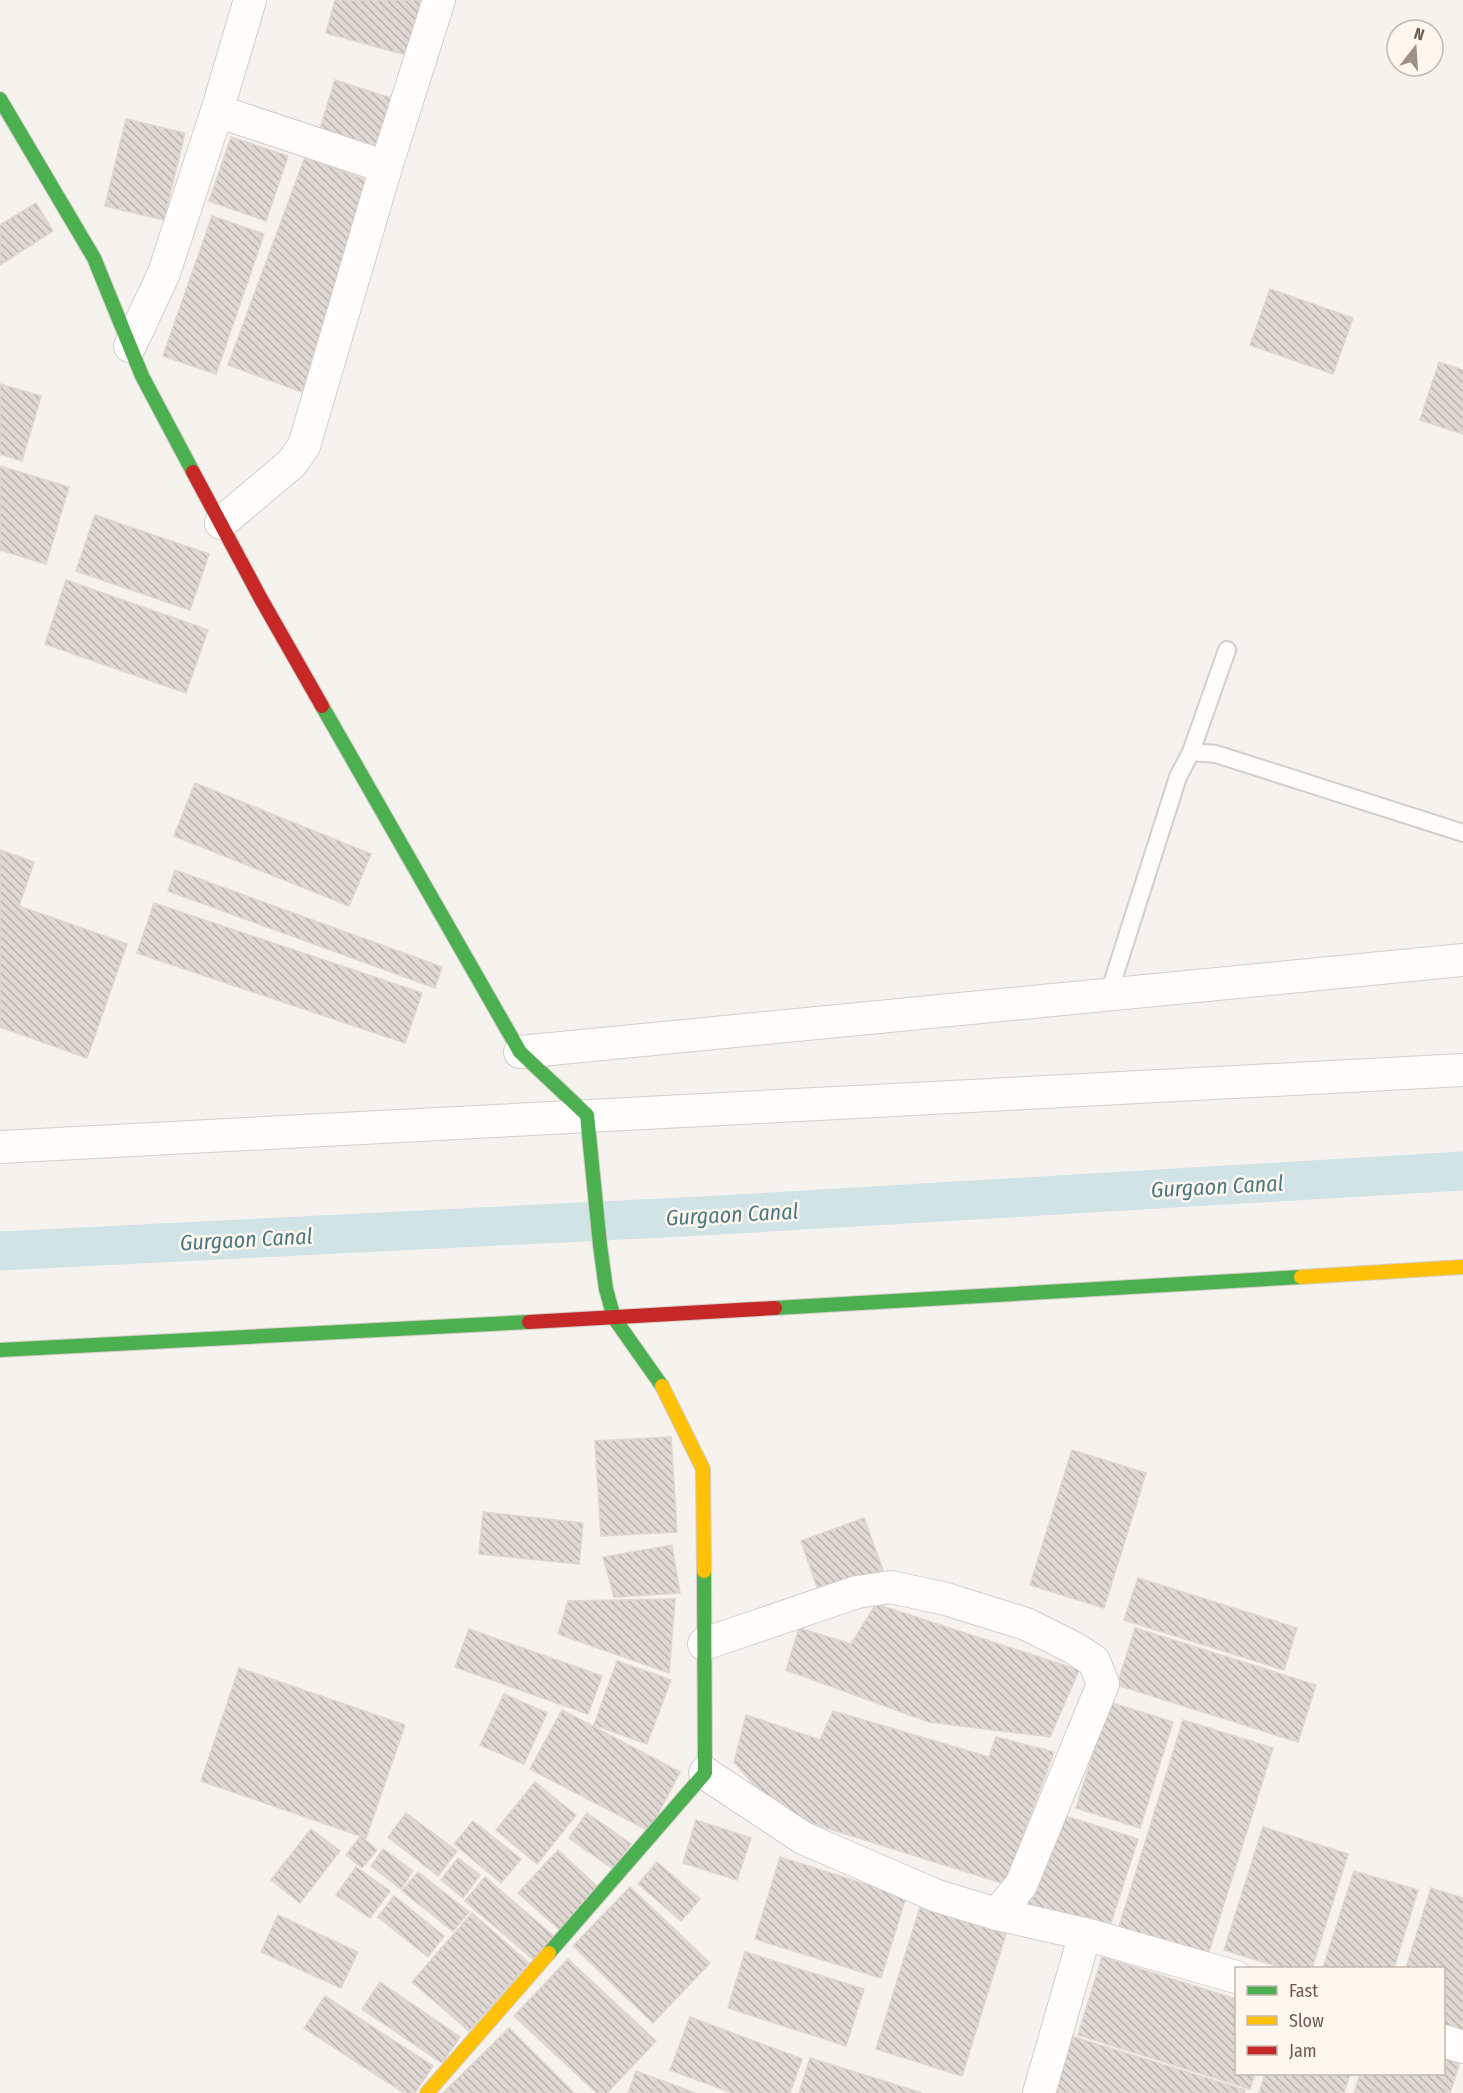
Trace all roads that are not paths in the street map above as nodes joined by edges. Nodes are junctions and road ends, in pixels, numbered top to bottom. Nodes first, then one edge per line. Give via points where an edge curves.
1 (250, 0) edge
2 (439, 0) edge
3 (0, 99) edge
4 (217, 111) junction
5 (386, 167) junction
6 (130, 346) junction
7 (221, 524) junction
8 (1227, 650) dead end
9 (1191, 752) junction
10 (1463, 833) edge
11 (1463, 960) edge
12 (1109, 993) junction
13 (520, 1052) junction
14 (1463, 1070) edge
15 (587, 1115) junction
16 (0, 1147) edge
17 (1463, 1268) edge
18 (614, 1318) junction
19 (0, 1350) edge
20 (704, 1644) junction
21 (705, 1773) junction
22 (997, 1914) junction
23 (1085, 1934) junction
24 (1235, 1977) edge
25 (1445, 2042) edge
26 (1463, 2047) edge
27 (427, 2093) edge
28 (1039, 2093) edge

1 - 4 street
2 - 5 street
3 - 6 street via 94,258
4 - 5 street
4 - 6 street via 164,273
5 - 7 street via 304,446 292,463
6 - 7 street
7 - 13 street
8 - 9 lane
9 - 10 lane via 1216,754
9 - 12 lane via 1178,777
11 - 12 street
12 - 13 street
13 - 15 street
14 - 15 street
15 - 16 street
15 - 18 street via 600,1245
17 - 18 street
18 - 19 street
18 - 20 street via 663,1386 703,1469
20 - 21 street
20 - 22 street via 857,1592 891,1587 1026,1624 1094,1661 1103,1684 1021,1885
21 - 22 street via 803,1838 937,1896
21 - 27 street
22 - 23 street
23 - 24 street
23 - 28 street
25 - 26 street

